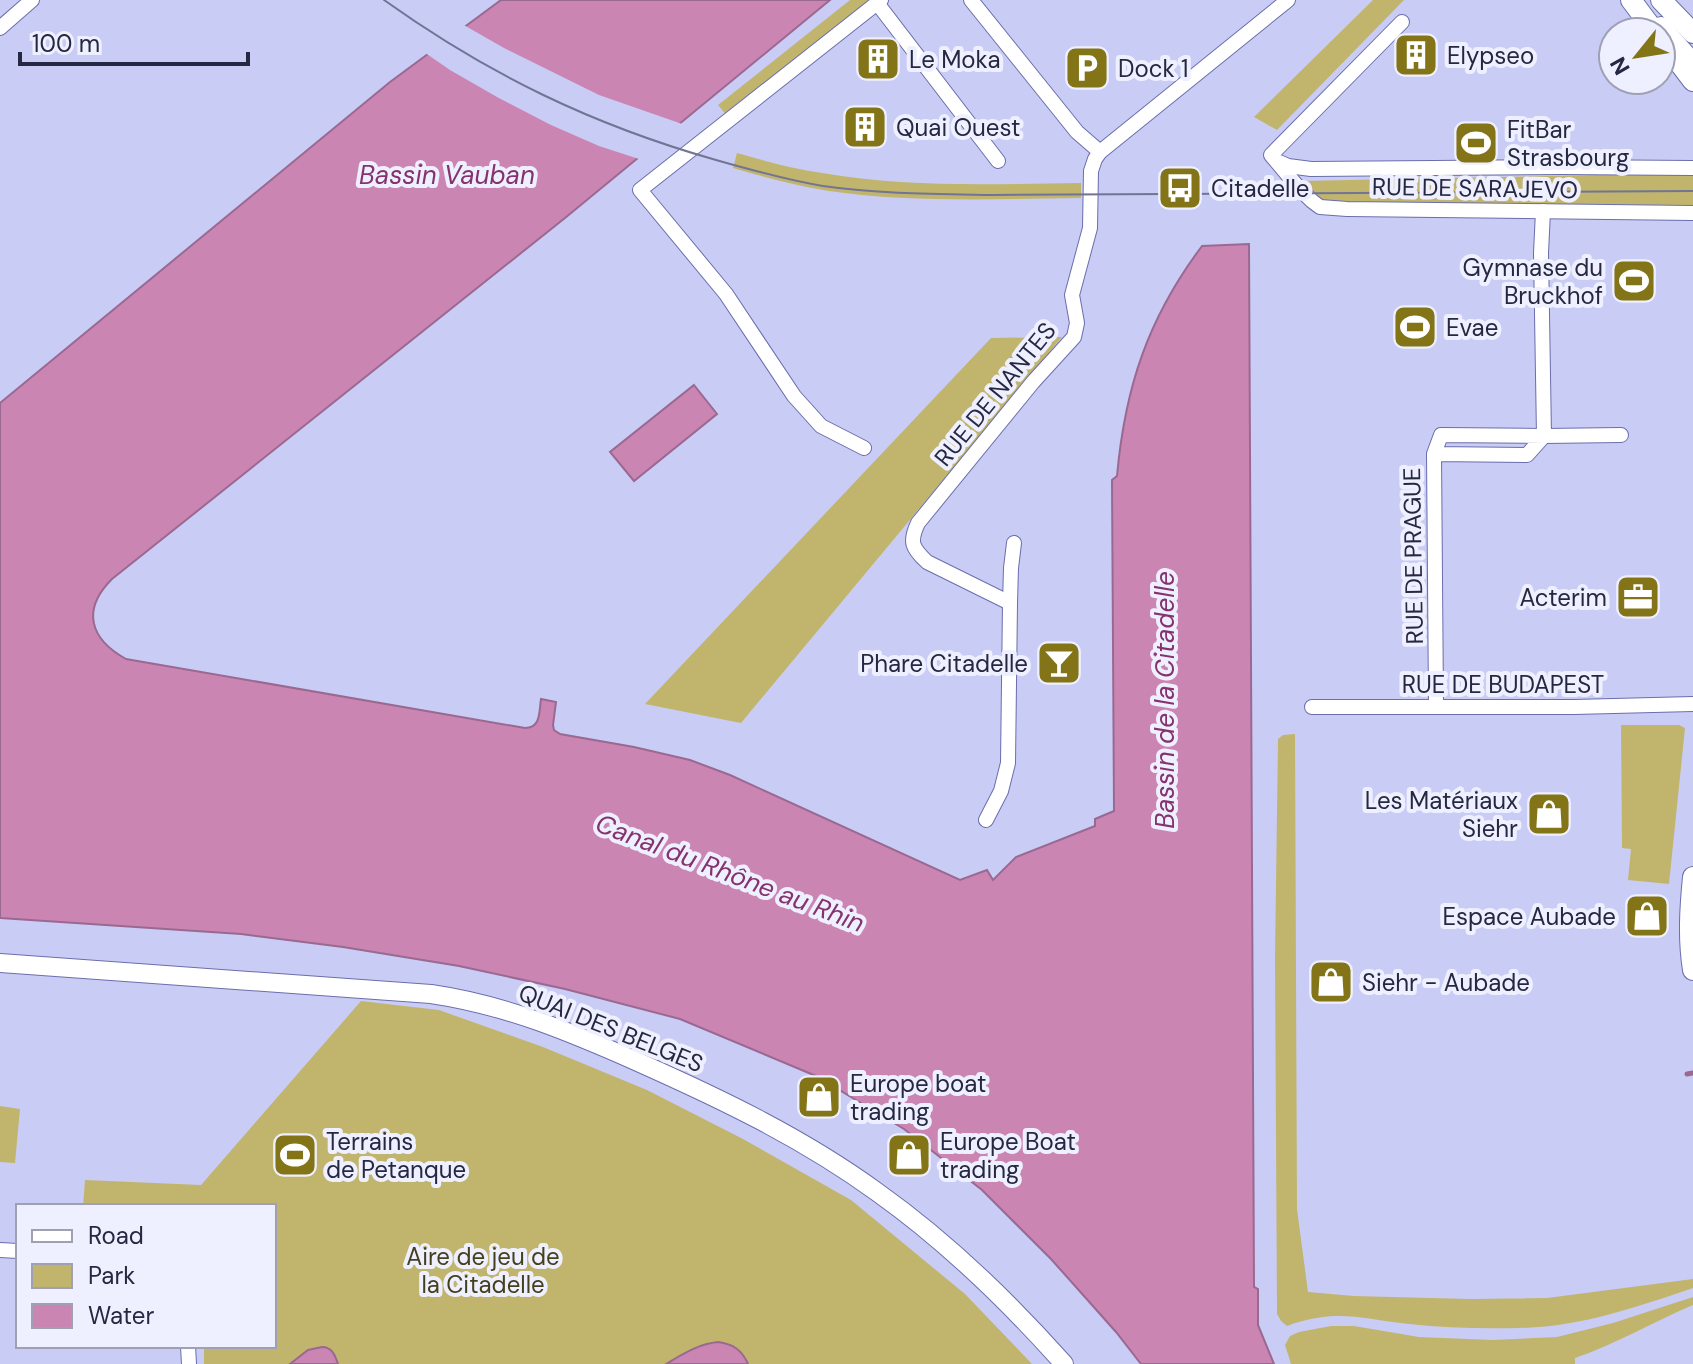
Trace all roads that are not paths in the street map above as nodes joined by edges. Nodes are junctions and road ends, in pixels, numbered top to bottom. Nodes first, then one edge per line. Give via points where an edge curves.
1 (32, 0) edge
2 (971, 0) edge
3 (1288, 0) edge
4 (1631, 0) edge
5 (1661, 0) edge
6 (879, 2) edge
7 (1402, 22) dead end
8 (0, 28) edge
9 (1693, 33) edge
10 (1677, 60) edge
11 (1693, 62) edge
12 (1693, 81) edge
13 (1100, 152) junction
14 (1274, 158) junction
15 (998, 161) dead end
16 (1693, 168) edge
17 (1543, 211) junction
18 (1693, 213) edge
19 (1621, 435) dead end
20 (1544, 436) junction
21 (864, 448) dead end
22 (1014, 543) dead end
23 (1010, 603) junction
24 (1693, 704) edge
25 (1436, 705) junction
26 (1312, 707) dead end
27 (986, 820) dead end
28 (1693, 877) edge
29 (0, 963) edge
30 (1693, 970) edge
31 (1064, 1364) edge

1 - 8 street
2 - 13 street via 1077,132
3 - 13 street
4 - 11 main road
5 - 9 main road
6 - 15 street
6 - 21 street via 640,190 726,294 794,396 821,426
7 - 14 street
10 - 12 main road
13 - 23 street, RUE DE NANTES via 1091,171 1090,228 1072,295 1074,337 913,534 916,552 927,562
14 - 16 street, RUE DE SARAJEVO via 1311,169
14 - 17 street, RUE DE SARAJEVO via 1320,207
17 - 18 street, RUE DE SARAJEVO
17 - 20 street
19 - 20 street
20 - 25 street, RUE DE PRAGUE via 1527,455 1434,454
22 - 23 street
23 - 27 street via 1008,763
24 - 25 street, RUE DE BUDAPEST
25 - 26 street, RUE DE BUDAPEST
28 - 30 main road
29 - 31 main road, QUAI DES BELGES via 431,994 569,1031 756,1116 858,1178 986,1282

